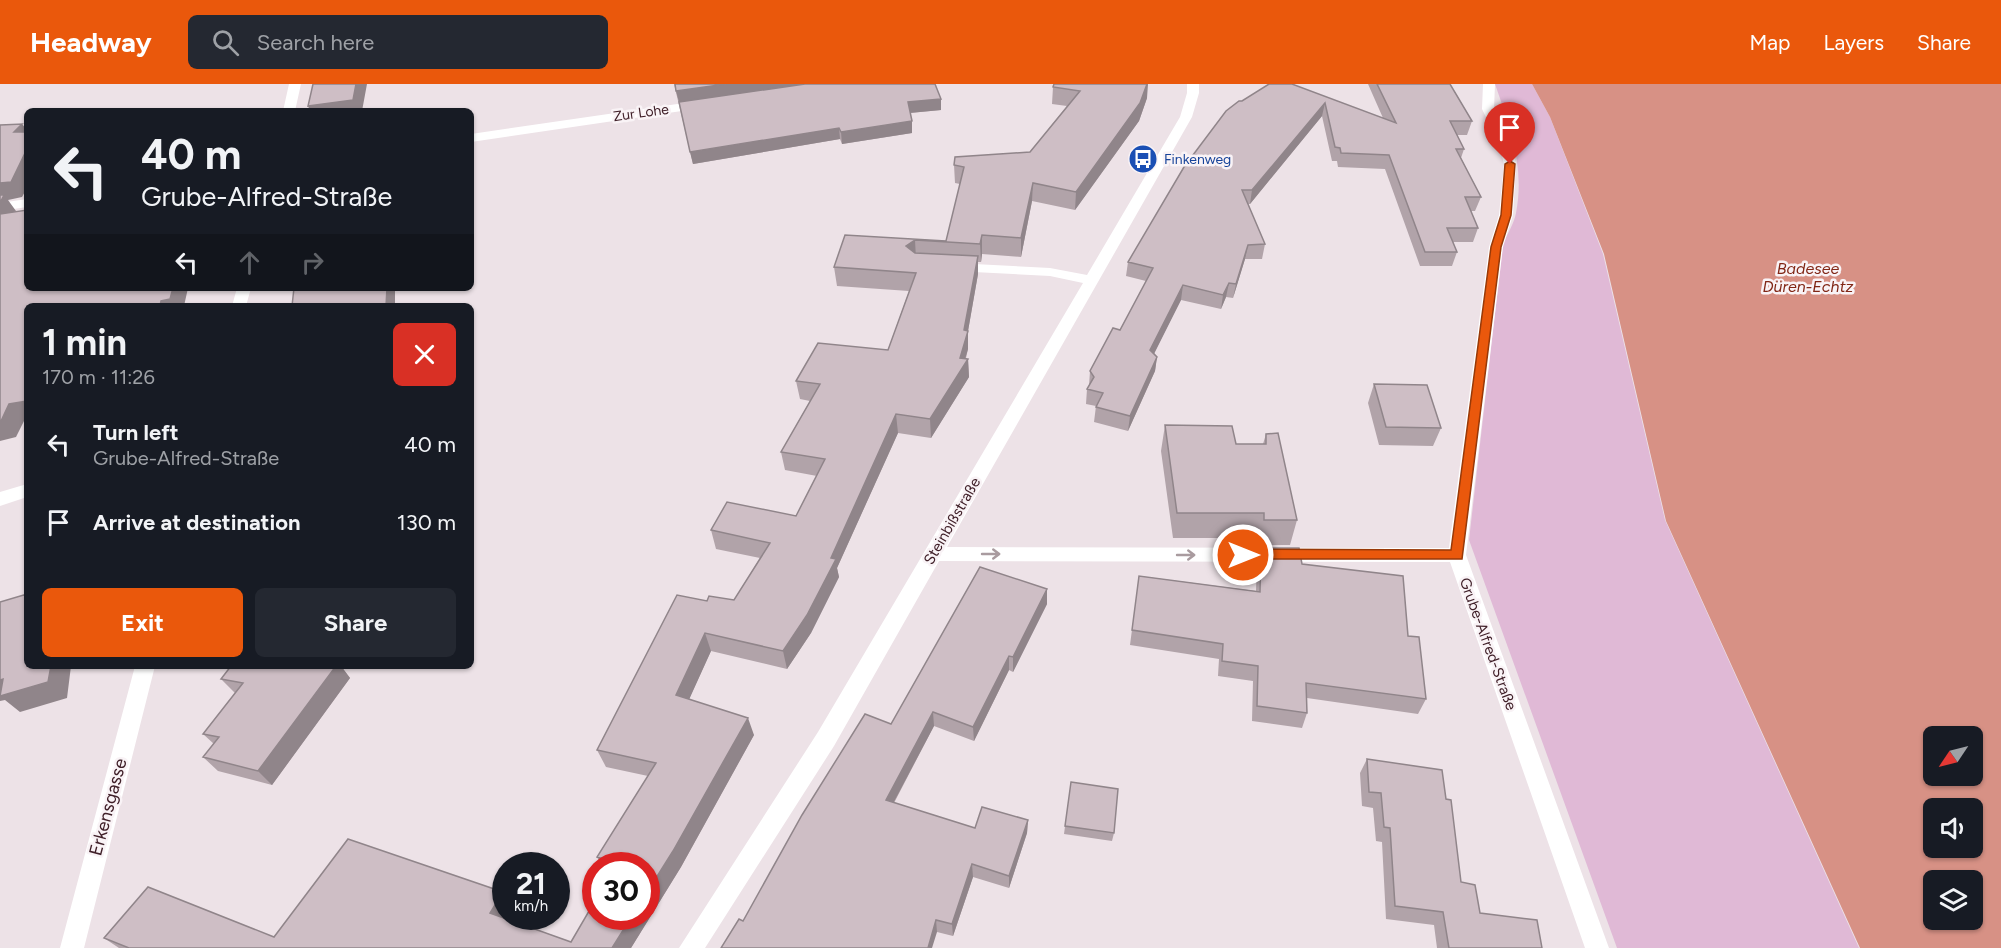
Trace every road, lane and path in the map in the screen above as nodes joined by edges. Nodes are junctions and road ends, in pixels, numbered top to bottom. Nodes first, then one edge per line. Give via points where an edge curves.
1 (295, 84) edge
2 (1193, 84) edge
3 (1489, 84) edge
4 (717, 102) edge
5 (290, 108) edge
6 (474, 138) edge
7 (24, 203) edge
8 (0, 207) edge
9 (939, 266) edge
10 (1092, 280) junction
11 (24, 491) edge
12 (0, 498) edge
13 (933, 554) junction
14 (1457, 555) junction
15 (144, 669) edge
16 (72, 948) edge
17 (691, 948) edge
18 (1597, 948) edge

1 - 5 street
2 - 10 street, Steinbißstraße via 1186,117
3 - 14 street, Grube-Alfred-Straße via 1488,109 1510,164
4 - 6 street, Zur Lohe
7 - 8 street
9 - 10 street via 1050,272
10 - 13 street, Steinbißstraße
11 - 12 street
13 -> 14 street
13 - 17 street, Steinbißstraße via 826,739
14 - 18 street, Grube-Alfred-Straße
15 - 16 street, Erkensgasse

